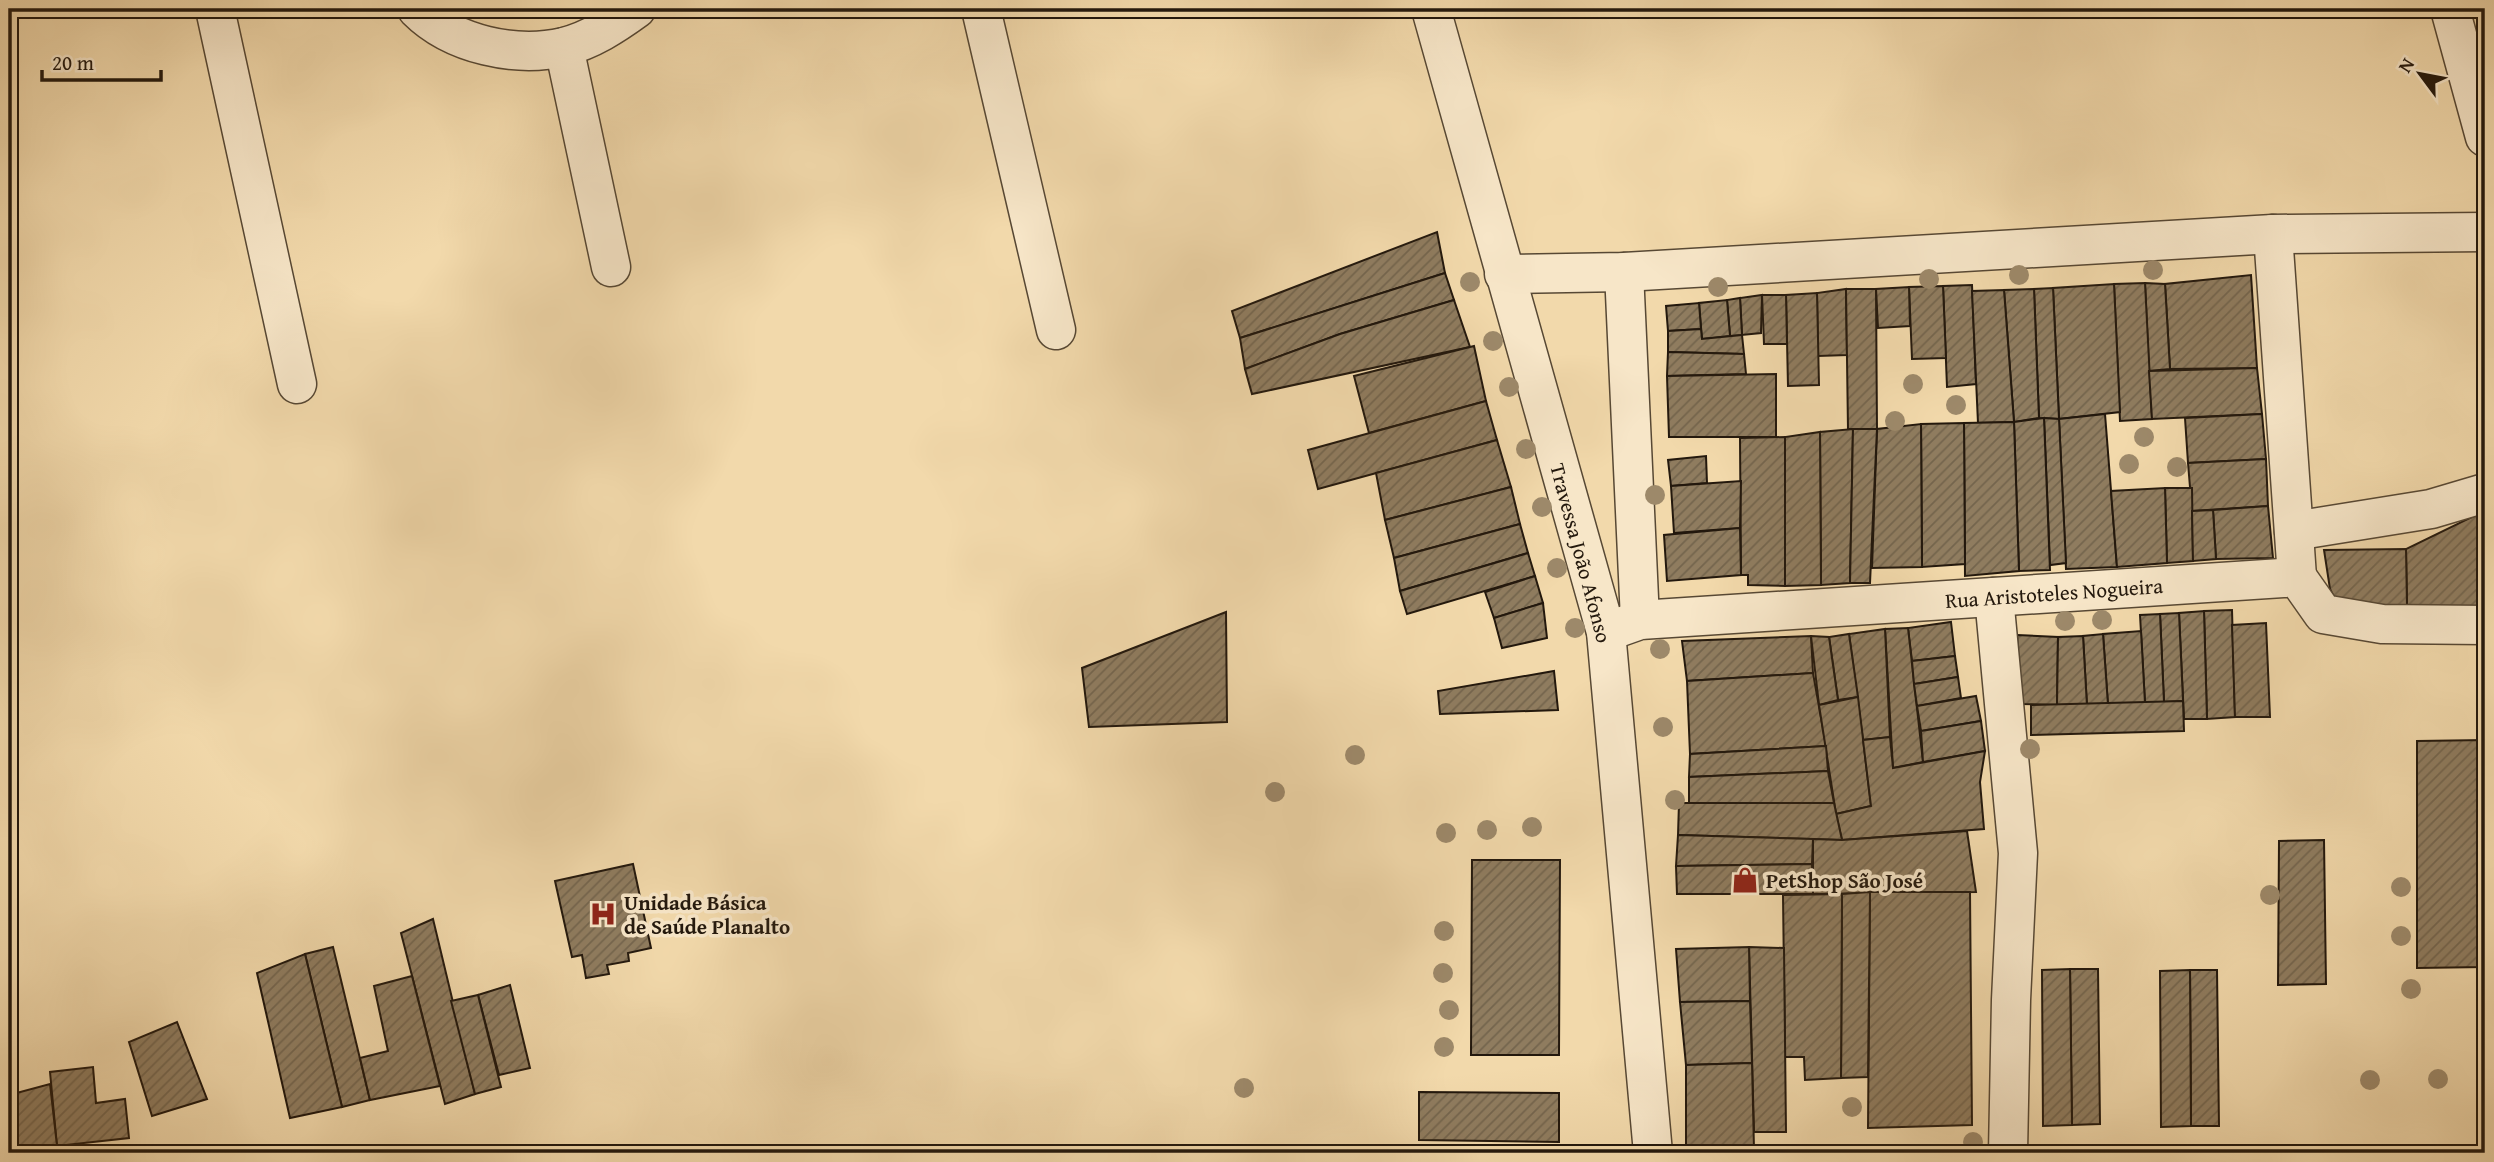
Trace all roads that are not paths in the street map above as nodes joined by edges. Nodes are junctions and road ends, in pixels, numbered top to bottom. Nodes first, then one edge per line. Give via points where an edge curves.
1 (215, 9) edge
2 (417, 9) edge
3 (636, 9) edge
4 (981, 9) edge
5 (1431, 9) edge
6 (2450, 9) edge
7 (564, 47) junction
8 (2485, 137) edge
9 (2485, 232) edge
10 (2273, 234) junction
11 (611, 267) dead end
12 (1624, 272) junction
13 (1504, 274) junction
14 (1056, 330) dead end
15 (297, 384) dead end
16 (2485, 493) edge
17 (2294, 531) junction
18 (2297, 578) junction
19 (1994, 597) junction
20 (2485, 625) edge
21 (1623, 626) junction
22 (1653, 1153) edge
23 (2008, 1153) edge

1 - 15 street
2 - 7 street via 468,41 516,51
3 - 7 street via 609,29
4 - 14 street
5 - 13 street, Travessa João Afonso
6 - 8 street
7 - 11 street
9 - 10 street
10 - 12 street
10 - 17 street
12 - 13 street
12 - 21 street
13 - 21 street, Travessa João Afonso
16 - 17 street via 2431,509
17 - 18 street
18 - 19 street, Rua Aristoteles Nogueira
18 - 20 street via 2323,614 2382,624
19 - 21 street, Rua Aristoteles Nogueira
19 - 23 street via 2018,853
21 - 22 street, Travessa João Afonso

